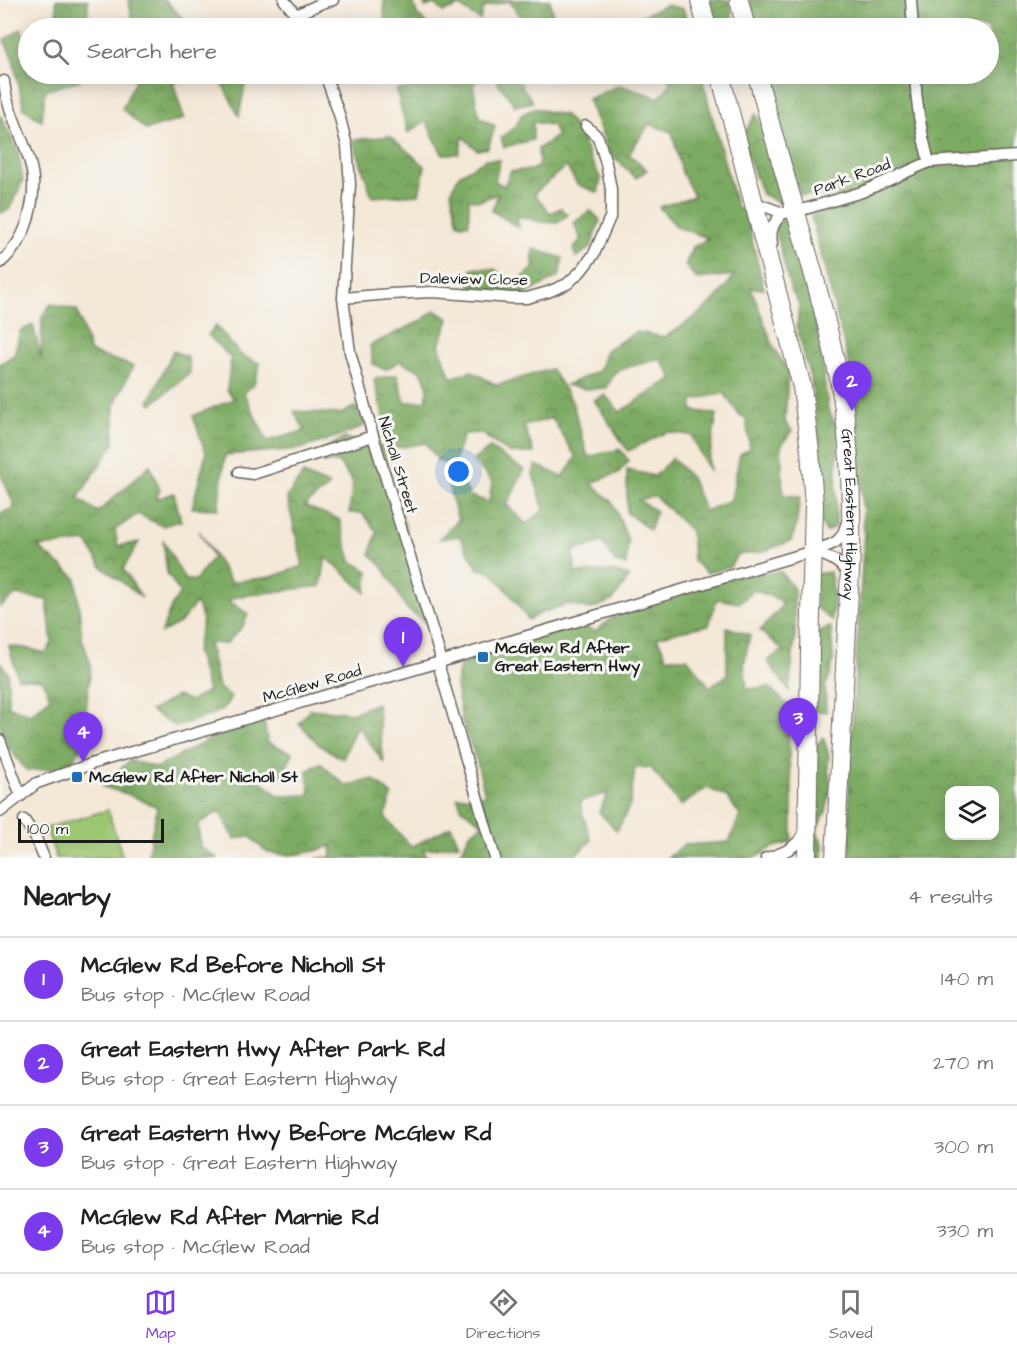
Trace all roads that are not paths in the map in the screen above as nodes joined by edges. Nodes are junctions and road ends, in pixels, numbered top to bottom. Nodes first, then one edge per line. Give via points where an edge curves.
1 (284, 0) edge
2 (333, 0) edge
3 (700, 0) edge
4 (739, 0) edge
5 (911, 0) edge
6 (296, 15) junction
7 (298, 18) edge
8 (704, 18) edge
9 (744, 18) edge
10 (912, 18) edge
11 (4, 81) dead end
12 (329, 84) edge
13 (723, 84) edge
14 (759, 84) edge
15 (915, 84) edge
16 (586, 126) dead end
17 (1017, 156) edge
18 (929, 162) junction
19 (753, 202) junction
20 (789, 213) junction
21 (0, 263) edge
22 (770, 264) junction
23 (344, 298) junction
24 (373, 436) junction
25 (239, 472) dead end
26 (851, 492) junction
27 (813, 551) junction
28 (849, 582) junction
29 (440, 662) junction
30 (0, 740) edge
31 (21, 796) junction
32 (0, 812) edge
33 (24, 820) dead end
34 (808, 831) junction
35 (784, 856) edge
36 (44, 858) edge
37 (495, 858) edge
38 (765, 858) edge
39 (807, 858) edge
40 (835, 858) edge

1 - 6 street
2 - 6 street
3 - 8 highway
4 - 9 highway
5 - 10 street
6 - 7 street
11 - 21 street via 5,97 28,157 33,200 13,251
12 - 23 street, Nicholl Street via 347,146 349,174
13 - 19 highway, Great Eastern Highway
14 - 20 highway, Great Eastern Highway
15 - 18 street
16 - 23 street, Daleview Close via 598,137 606,163 611,215 594,254 567,284 527,298 433,292
17 - 18 street, Park Road
18 - 20 street, Park Road via 862,192
19 - 20 street
19 - 22 highway, Great Eastern Highway
20 - 22 street via 775,221 770,232
20 - 26 highway, Great Eastern Highway via 824,311 839,376
22 - 27 highway, Great Eastern Highway via 802,387 814,505
23 - 24 street, Nicholl Street via 350,352
24 - 25 street via 253,474
24 - 29 street, Nicholl Street
26 - 27 street, McGlew Road via 843,536 837,543
26 - 28 highway, Great Eastern Highway
27 - 28 street via 845,568
27 - 29 street, McGlew Road
27 - 34 highway, Great Eastern Highway
28 - 40 highway, Great Eastern Highway
29 - 31 street, McGlew Road via 94,763 37,783
29 - 37 street, Nicholl Street
30 - 31 street
31 - 32 street, McGlew Road
33 - 36 street
34 - 35 street
34 - 39 highway, Great Eastern Highway
35 - 38 street

